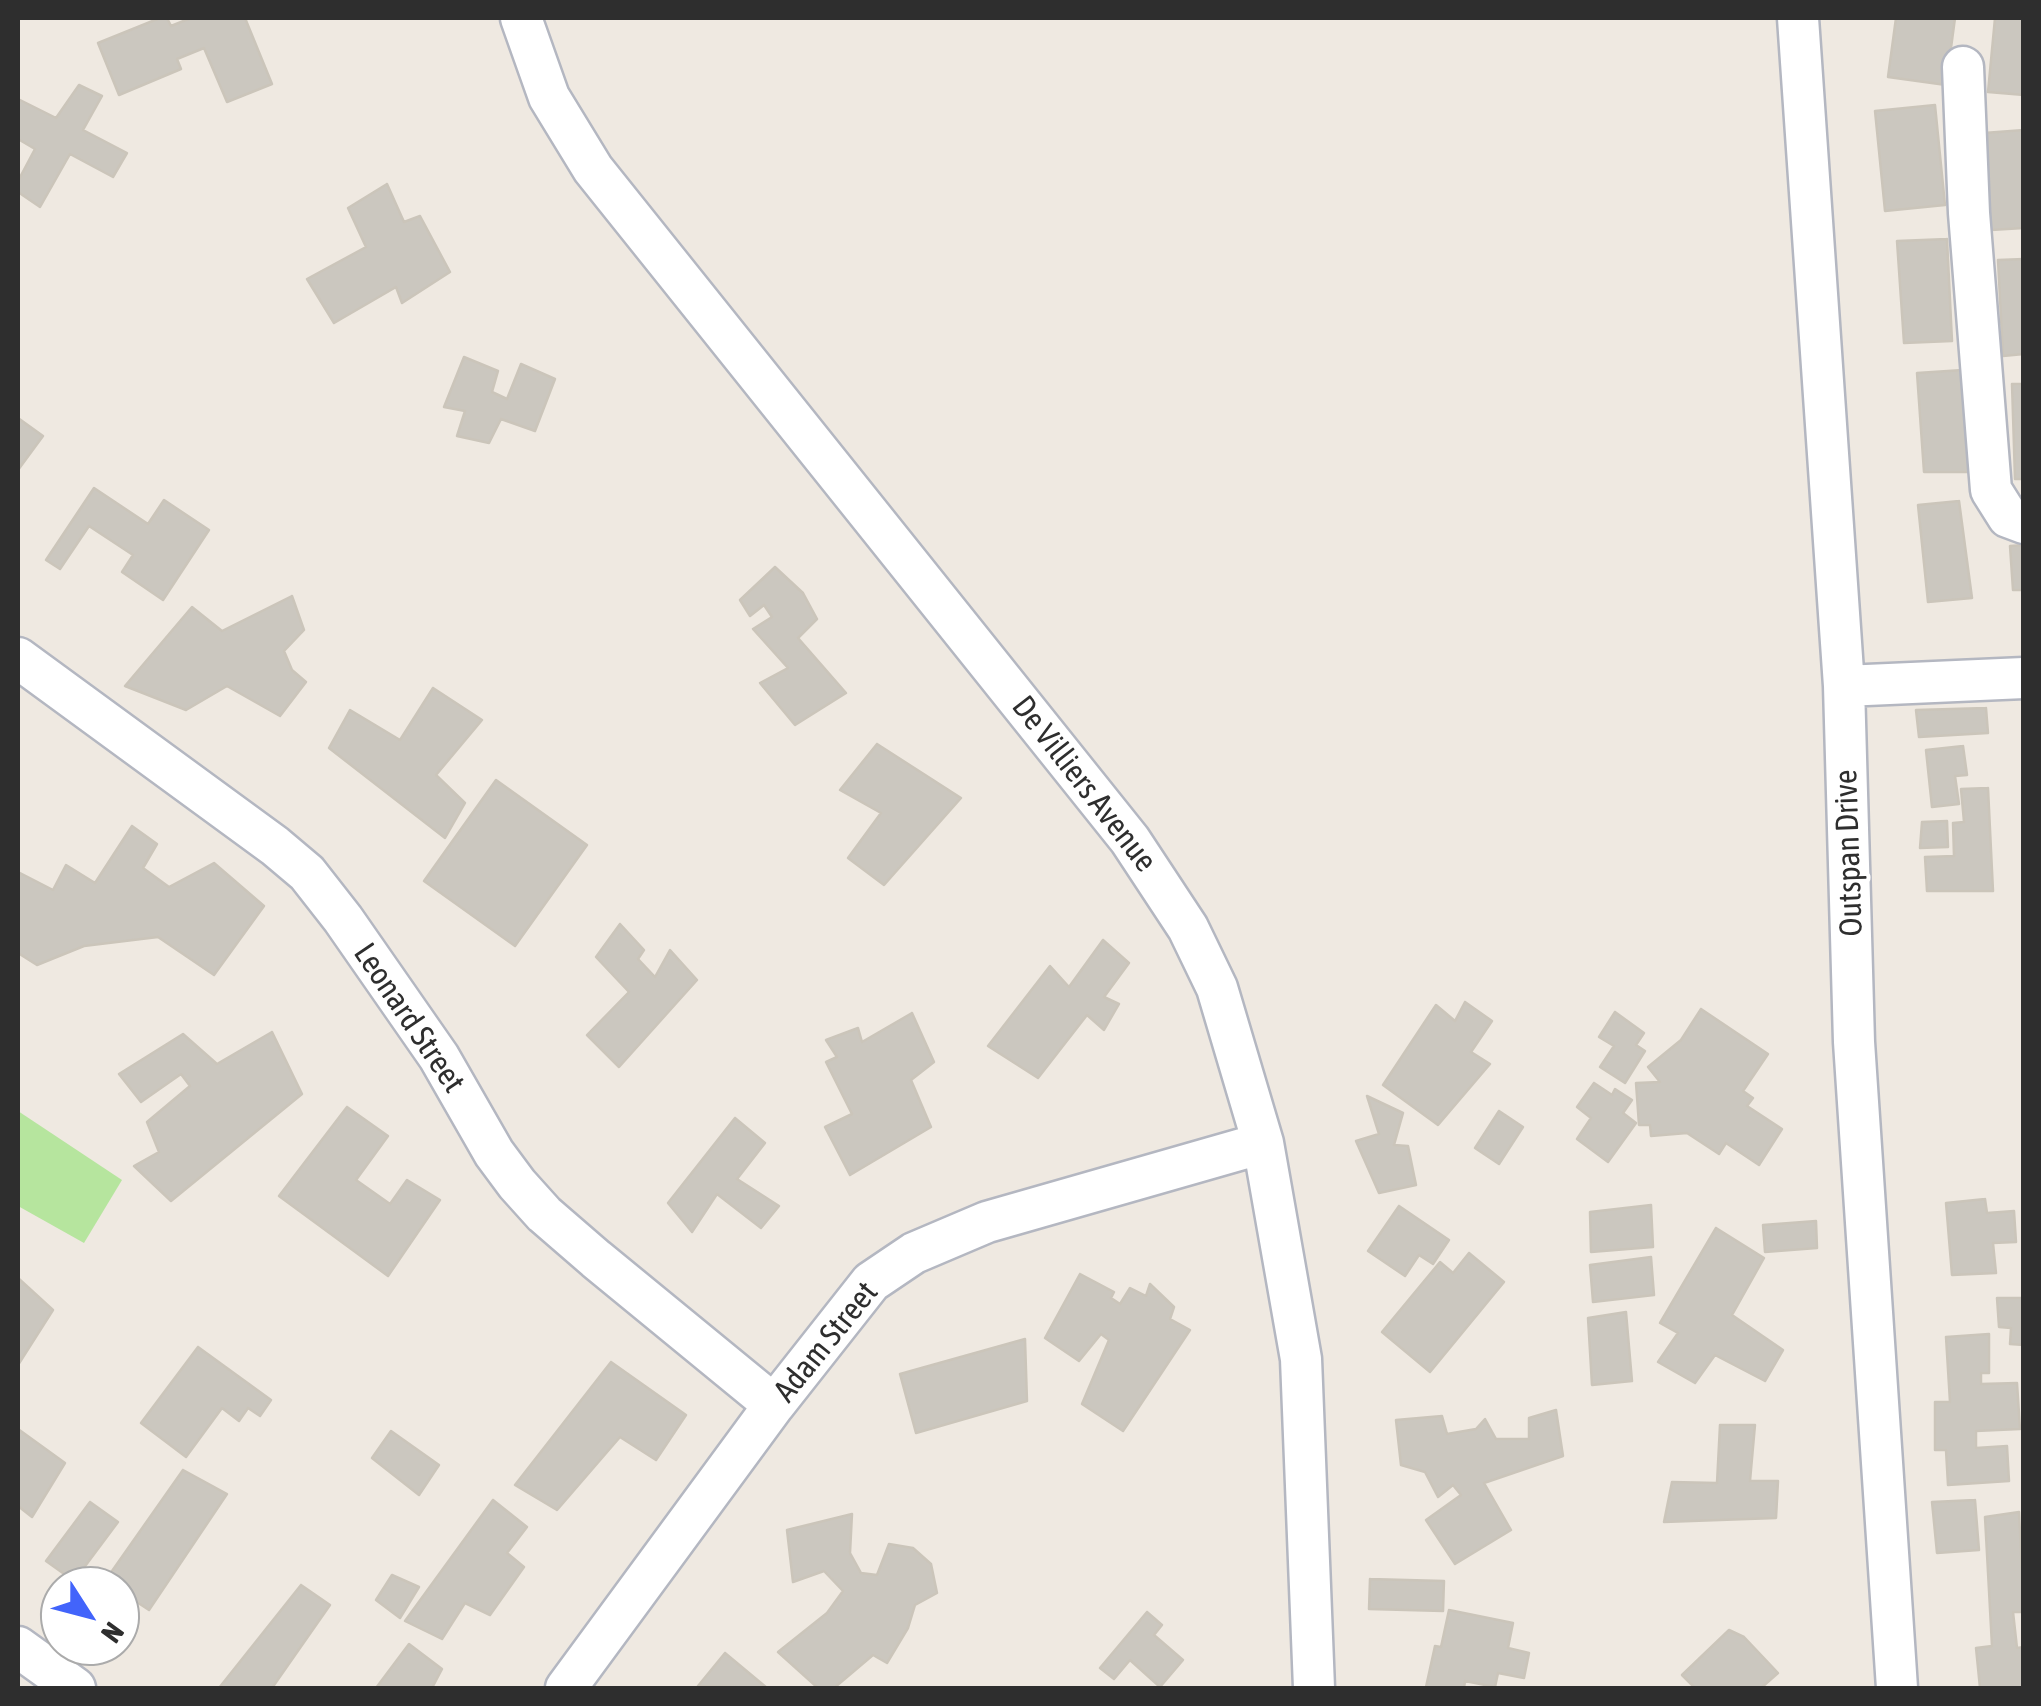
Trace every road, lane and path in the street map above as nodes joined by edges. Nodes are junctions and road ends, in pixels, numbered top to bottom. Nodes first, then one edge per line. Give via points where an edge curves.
1 (521, 18) edge
2 (1798, 18) edge
3 (1964, 67) dead end
4 (2024, 522) edge
5 (18, 658) edge
6 (2024, 678) edge
7 (1844, 686) junction
8 (1262, 1143) junction
9 (774, 1405) junction
10 (18, 1647) edge
11 (75, 1688) edge
12 (566, 1688) edge
13 (1314, 1688) edge
14 (1897, 1688) edge

1 - 8 street, De Villiers Avenue via 549,96 593,169 1156,876 1217,988
2 - 7 street, Outspan Drive
3 - 4 street via 1968,214 1991,490 2008,516
5 - 9 street, Leonard Street via 307,873 438,1057 517,1184 596,1259
6 - 7 street
7 - 14 street, Outspan Drive via 1854,1042
8 - 9 street, Adam Street via 988,1222 914,1253 871,1282
8 - 13 street, De Villiers Avenue via 1301,1359
9 - 12 street, Adam Street
10 - 11 street

